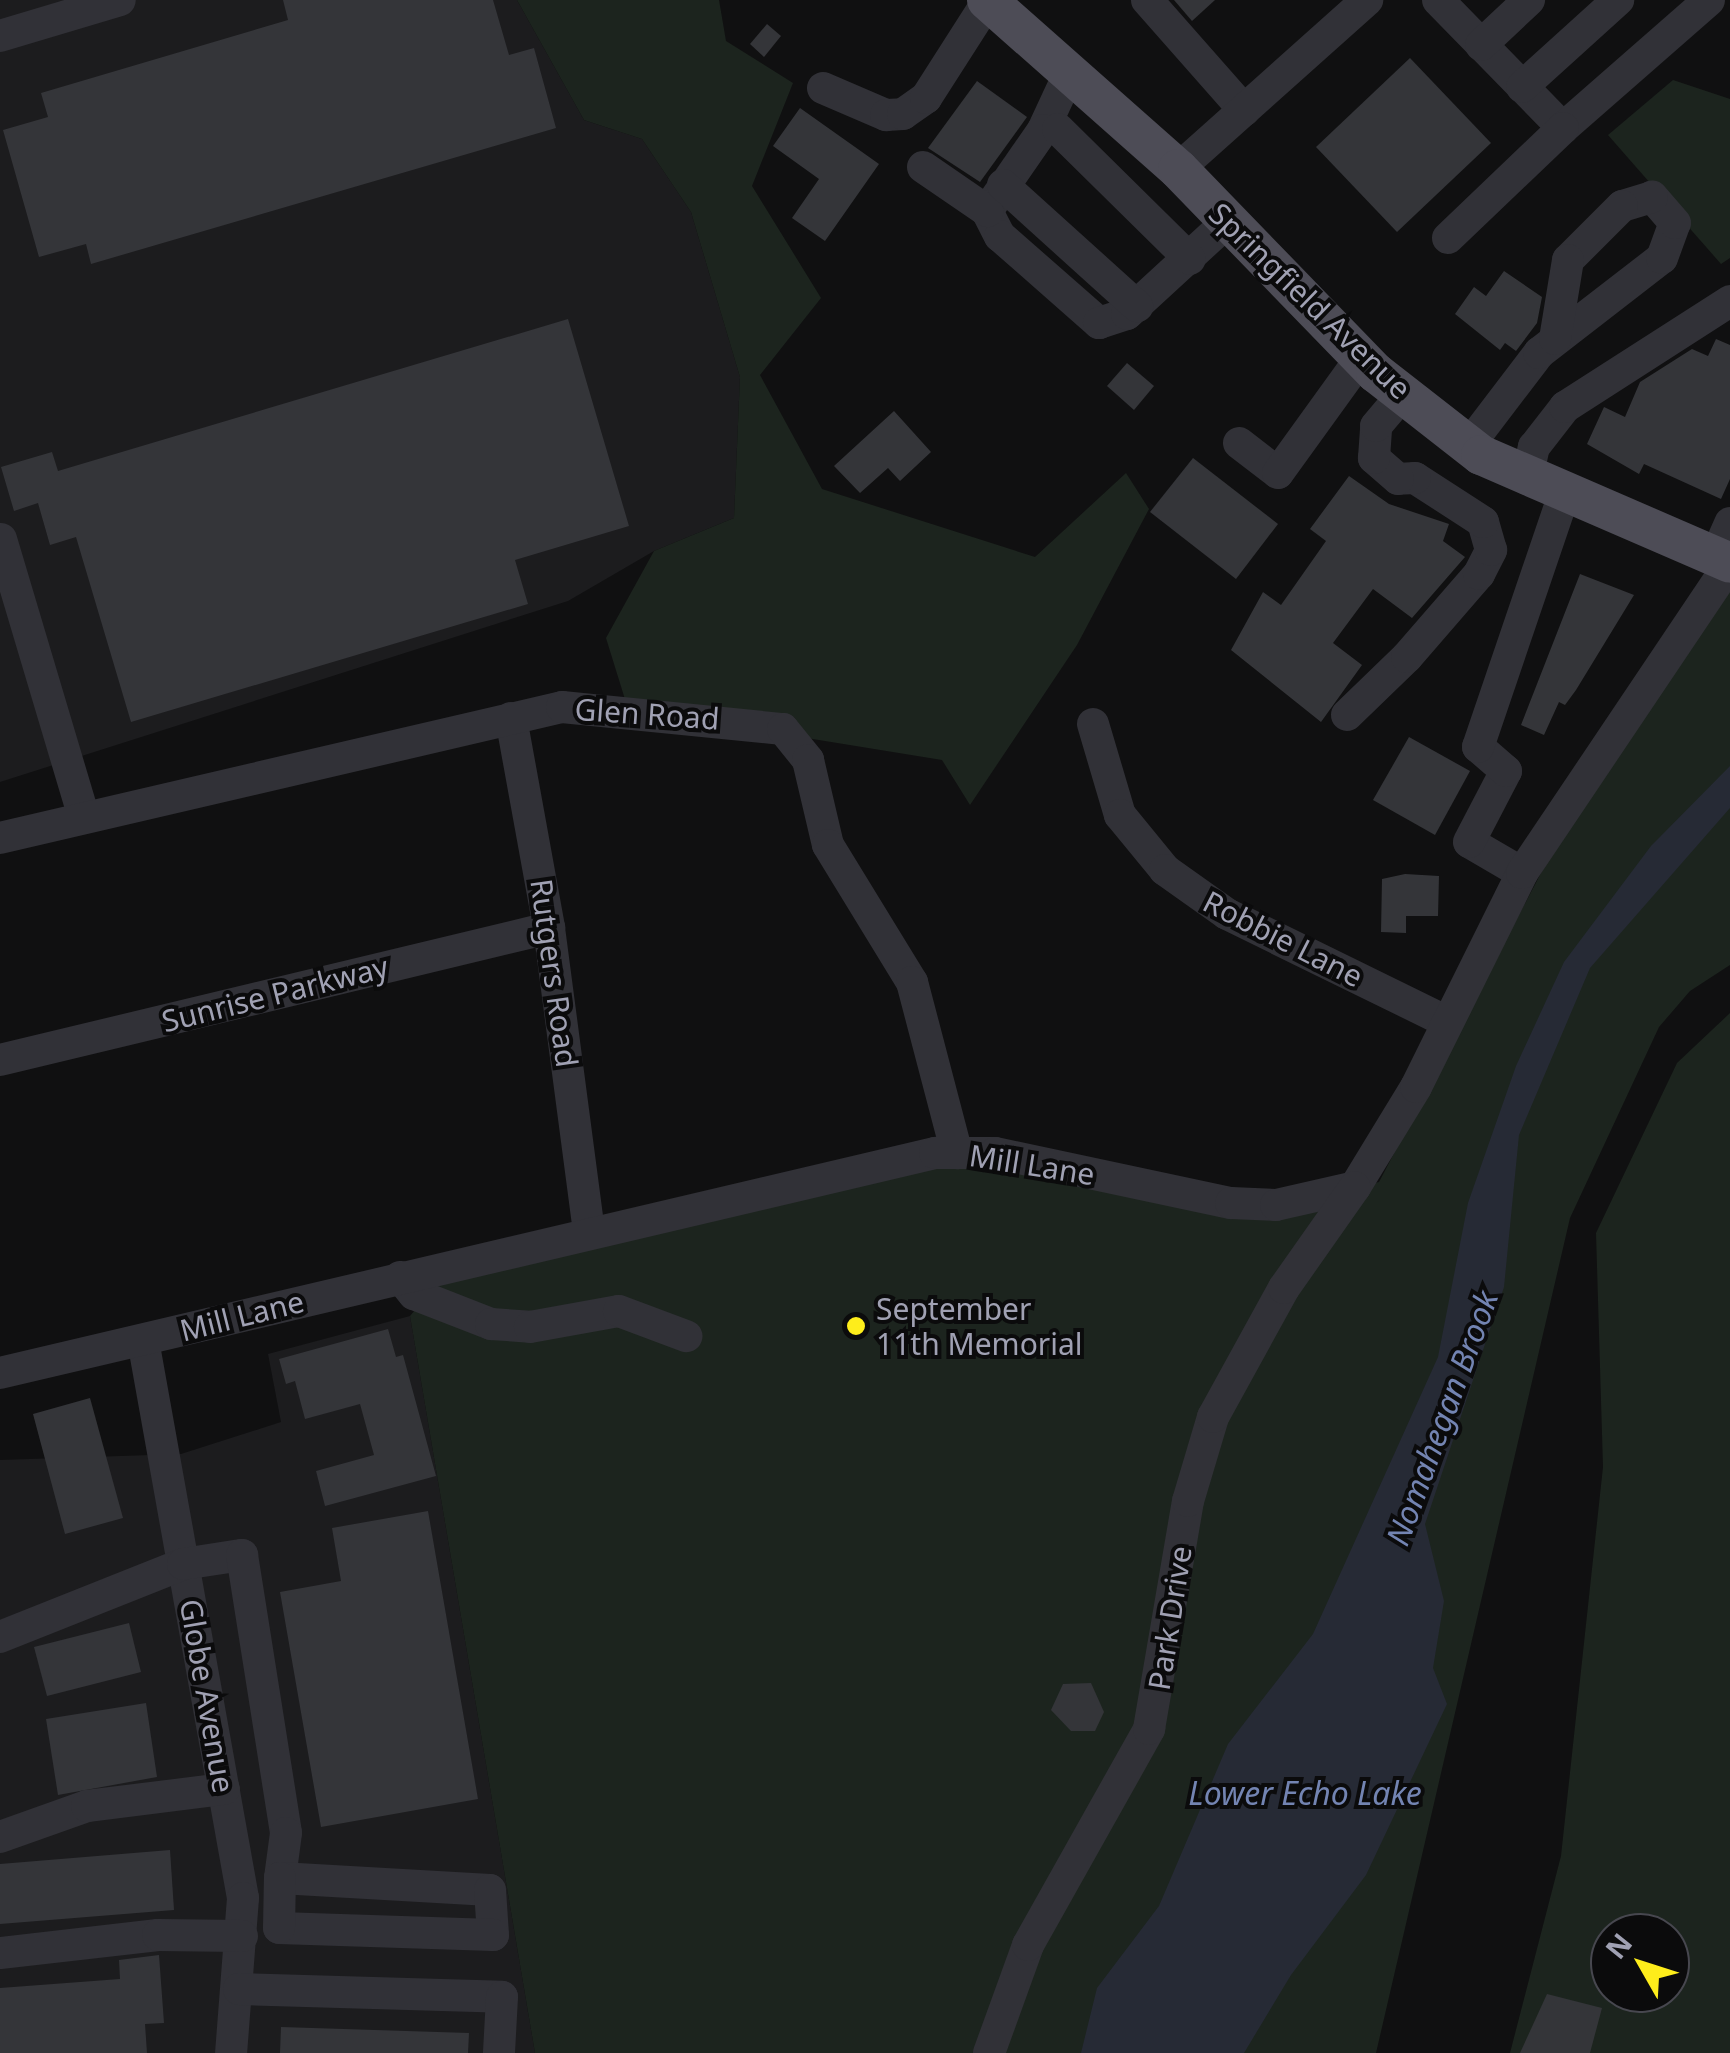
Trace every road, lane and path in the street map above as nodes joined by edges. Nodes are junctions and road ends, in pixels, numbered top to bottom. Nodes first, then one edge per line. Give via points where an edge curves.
1 (120, 0) edge
2 (1147, 0) edge
3 (1366, 0) edge
4 (1438, 0) edge
5 (1529, 0) edge
6 (1618, 0) edge
7 (1710, 0) edge
8 (1002, 5) edge
9 (0, 36) edge
10 (1481, 44) junction
11 (1083, 86) junction
12 (1522, 86) junction
13 (823, 88) dead end
14 (1244, 110) junction
15 (1563, 128) junction
16 (1050, 129) junction
17 (924, 166) dead end
18 (1178, 169) junction
19 (995, 198) junction
20 (1227, 222) junction
21 (1448, 238) dead end
22 (1190, 259) junction
23 (1725, 310) edge
24 (1555, 339) dead end
25 (1361, 358) junction
26 (1403, 394) junction
27 (1238, 443) dead end
28 (1469, 445) junction
29 (1527, 480) junction
30 (1564, 496) junction
31 (1, 539) edge
32 (1727, 551) edge
33 (1347, 716) dead end
34 (511, 718) junction
35 (1093, 724) dead end
36 (84, 817) junction
37 (0, 838) edge
38 (1522, 872) junction
39 (549, 928) junction
40 (1447, 1022) junction
41 (0, 1060) edge
42 (957, 1153) junction
43 (1356, 1187) junction
44 (589, 1230) junction
45 (452, 1264) junction
46 (400, 1277) junction
47 (479, 1318) junction
48 (686, 1336) dead end
49 (143, 1340) junction
50 (0, 1372) edge
51 (183, 1564) junction
52 (0, 1637) edge
53 (224, 1790) junction
54 (0, 1838) edge
55 (236, 1857) junction
56 (282, 1865) junction
57 (242, 1936) junction
58 (0, 1953) edge
59 (239, 1989) junction
60 (231, 2053) edge
61 (499, 2053) edge
62 (989, 2053) edge

1 - 9 street
2 - 14 street
3 - 14 street
4 - 10 street
5 - 10 street
6 - 12 street
7 - 15 street
8 - 11 main road, Springfield Avenue
8 - 13 street via 932,89 902,114 886,116
10 - 12 street
11 - 16 street via 1080,120
11 - 18 main road, Springfield Avenue
12 - 15 street
14 - 18 street
15 - 21 street
16 - 19 street
16 - 22 street
17 - 19 street
18 - 20 main road, Springfield Avenue
19 - 22 street via 1136,306
20 - 22 street
20 - 25 main road, Springfield Avenue
23 - 29 street via 1565,407 1534,448
24 - 28 street
25 - 26 main road, Springfield Avenue
25 - 27 street via 1278,473
26 - 28 main road, Springfield Avenue
26 - 33 street via 1376,426 1374,458 1398,479 1415,478 1483,522 1492,550 1431,630
28 - 29 main road, Springfield Avenue
29 - 30 main road, Springfield Avenue
30 - 32 main road, Springfield Avenue
30 - 38 street via 1478,746 1506,771 1469,842
31 - 36 street
32 - 38 street
34 - 36 street, Glen Road
34 - 39 street, Rutgers Road
34 - 42 street, Glen Road via 562,707 751,721 782,729 798,742 828,845 912,982
35 - 40 street, Robbie Lane via 1120,815 1165,870 1227,914
36 - 37 street, Glen Road
38 - 40 street
39 - 41 street, Sunrise Parkway
39 - 44 street, Rutgers Road
40 - 43 street
42 - 43 street, Mill Lane via 995,1154 1231,1203 1276,1205
42 - 44 street, Mill Lane via 889,1160
43 - 62 street, Park Drive via 1284,1288 1213,1416 1188,1502 1149,1728 1028,1945
44 - 45 street, Mill Lane
45 - 46 street, Mill Lane
45 - 47 street via 461,1297
46 - 47 street via 414,1294
46 - 49 street, Mill Lane
47 - 48 street via 530,1328 618,1311
49 - 50 street, Mill Lane
49 - 51 street, Globe Avenue
51 - 52 street
51 - 53 street, Globe Avenue
51 - 56 street via 242,1555
53 - 54 street via 87,1806
53 - 55 street, Globe Avenue
55 - 56 street
55 - 57 street, Globe Avenue
56 - 56 street via 279,1928 493,1936 490,1890
57 - 58 street via 158,1935
57 - 59 street, Globe Avenue
59 - 60 street, Globe Avenue
59 - 61 street via 502,1997

